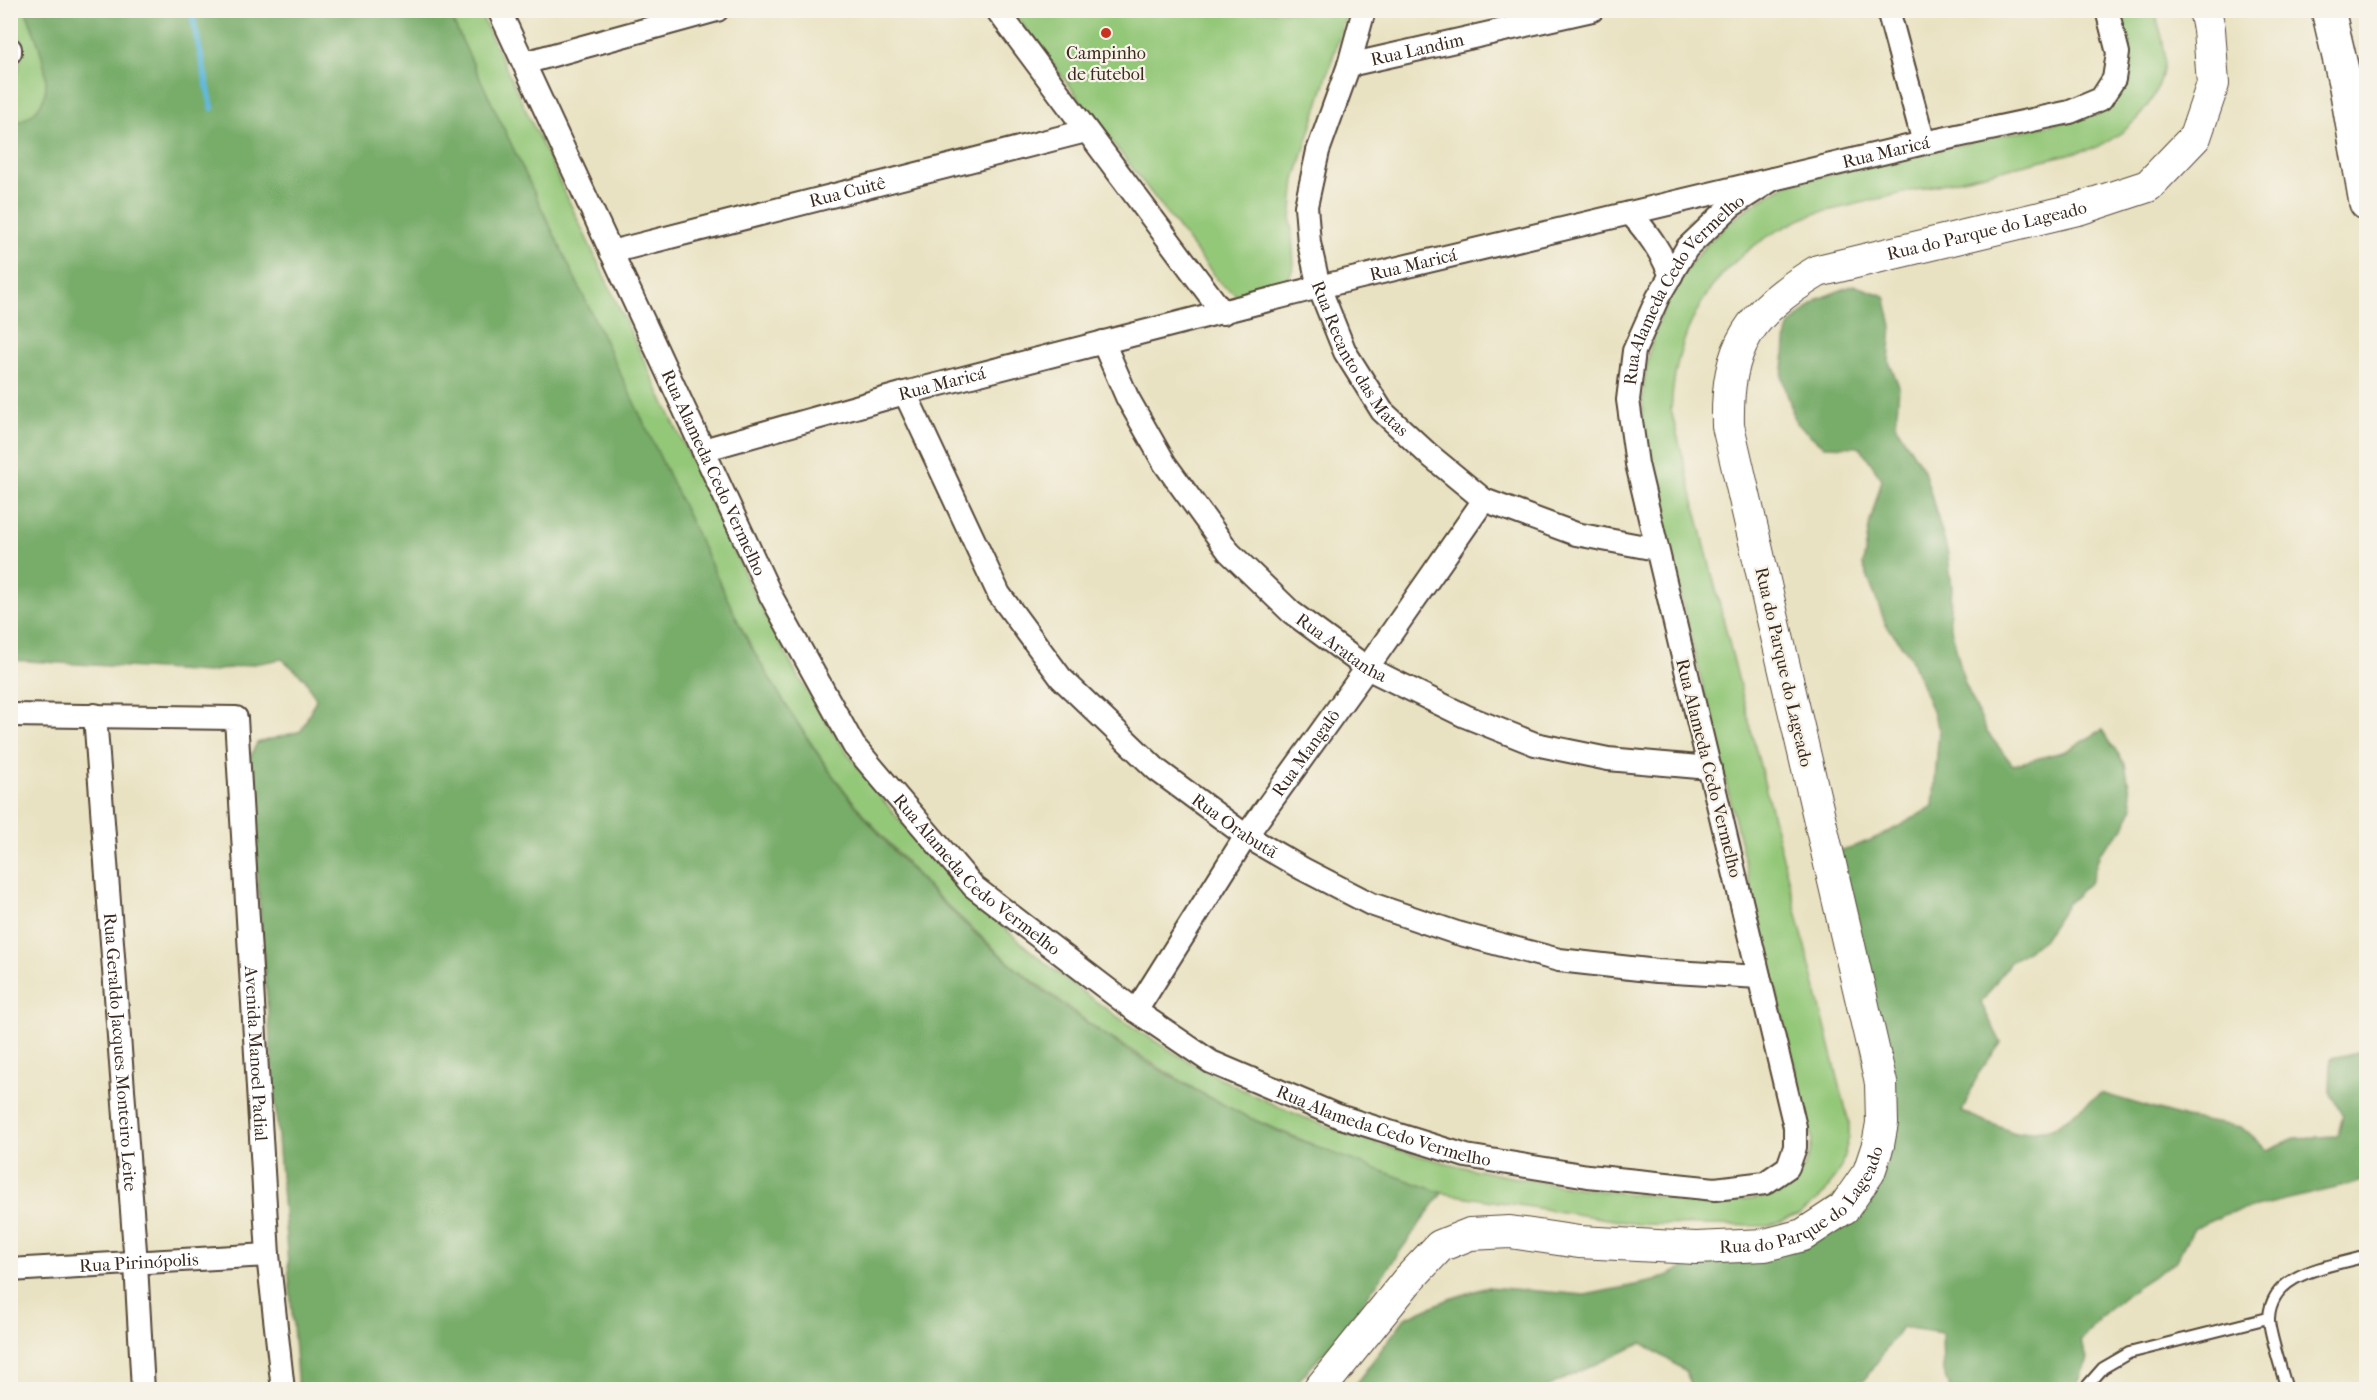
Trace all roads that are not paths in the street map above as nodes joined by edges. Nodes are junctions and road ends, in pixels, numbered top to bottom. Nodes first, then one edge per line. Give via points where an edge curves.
1 (499, 10) edge
2 (717, 10) edge
3 (997, 10) edge
4 (1364, 10) edge
5 (1592, 10) edge
6 (1888, 10) edge
7 (2107, 10) edge
8 (2205, 10) edge
9 (2308, 10) edge
10 (2328, 10) edge
11 (524, 63) junction
12 (1348, 65) junction
13 (1086, 131) junction
14 (1924, 143) junction
15 (1773, 179) junction
16 (2364, 192) edge
17 (1630, 213) junction
18 (611, 252) junction
19 (1671, 276) junction
20 (1319, 287) junction
21 (1223, 313) junction
22 (1103, 342) junction
23 (905, 393) junction
24 (703, 450) junction
25 (1484, 500) junction
26 (1656, 549) junction
27 (1367, 668) junction
28 (10, 715) edge
29 (95, 715) junction
30 (1710, 768) junction
31 (1246, 836) junction
32 (1759, 977) junction
33 (1136, 1011) junction
34 (268, 1255) junction
35 (2367, 1257) edge
36 (136, 1264) junction
37 (10, 1270) edge
38 (2268, 1318) junction
39 (143, 1389) edge
40 (284, 1389) edge
41 (1319, 1389) edge
42 (2087, 1389) edge
43 (2287, 1389) edge

1 - 11 street, Rua Alameda Cedo Vermelho
2 - 11 street
3 - 13 street
4 - 12 street, Rua Recanto das Matas
5 - 12 street, Rua Landim
6 - 14 street
7 - 14 street, Rua Maricá via 2118,52 2114,79 2101,99 2070,112
8 - 41 street, Rua do Parque do Lageado via 2212,84 2195,137 2148,186 2078,209 1818,271 1786,290 1762,311 1744,336 1732,371 1728,426 1881,1083 1882,1123 1869,1172 1844,1208 1803,1235 1765,1245 1696,1248 1579,1242 1510,1232 1470,1234 1440,1246
9 - 16 highway via 2329,93
10 - 16 highway
11 - 18 street, Rua Alameda Cedo Vermelho
12 - 20 street, Rua Recanto das Matas via 1318,151 1306,206
13 - 18 street, Rua Cuitê
13 - 21 street
14 - 15 street, Rua Maricá
15 - 17 street, Rua Maricá
15 - 19 street, Rua Alameda Cedo Vermelho via 1731,206 1687,248
17 - 19 street via 1662,254
17 - 20 street, Rua Maricá
18 - 24 street, Rua Alameda Cedo Vermelho
19 - 26 street, Rua Alameda Cedo Vermelho via 1634,351 1628,400 1636,464
20 - 21 street, Rua Maricá
20 - 25 street, Rua Recanto das Matas via 1345,352 1382,411
21 - 22 street, Rua Maricá
22 - 23 street, Rua Maricá
22 - 27 street, Rua Aratanha via 1127,397 1165,464 1229,552 1291,612
23 - 24 street, Rua Maricá
23 - 31 street, Rua Orabutã via 999,594 1061,678 1157,770
24 - 33 street, Rua Alameda Cedo Vermelho via 771,596 854,746 974,887
25 - 26 street, Rua Recanto das Matas via 1576,534
25 - 27 street, Rua Mangalô
26 - 30 street, Rua Alameda Cedo Vermelho
27 - 30 street, Rua Aratanha via 1535,744 1608,759
27 - 31 street, Rua Mangalô
28 - 29 street
29 - 34 street, Avenida Manoel Padial via 236,718
29 - 36 street, Rua Geraldo Jacques Monteiro Leite
30 - 32 street, Rua Alameda Cedo Vermelho
31 - 32 street, Rua Orabutã via 1371,904 1457,933 1559,960
31 - 33 street, Rua Mangalô
32 - 33 street, Rua Alameda Cedo Vermelho via 1795,1126 1795,1147 1788,1167 1765,1183 1714,1189 1588,1176 1466,1156 1338,1116 1211,1062
34 - 36 street, Rua Pirinópolis
34 - 40 street, Avenida Manoel Padial
35 - 38 lane via 2296,1276 2275,1292
36 - 37 street, Rua Pirinópolis
36 - 39 street, Rua Geraldo Jacques Monteiro Leite
38 - 42 lane via 2129,1353 2103,1368
38 - 43 lane

